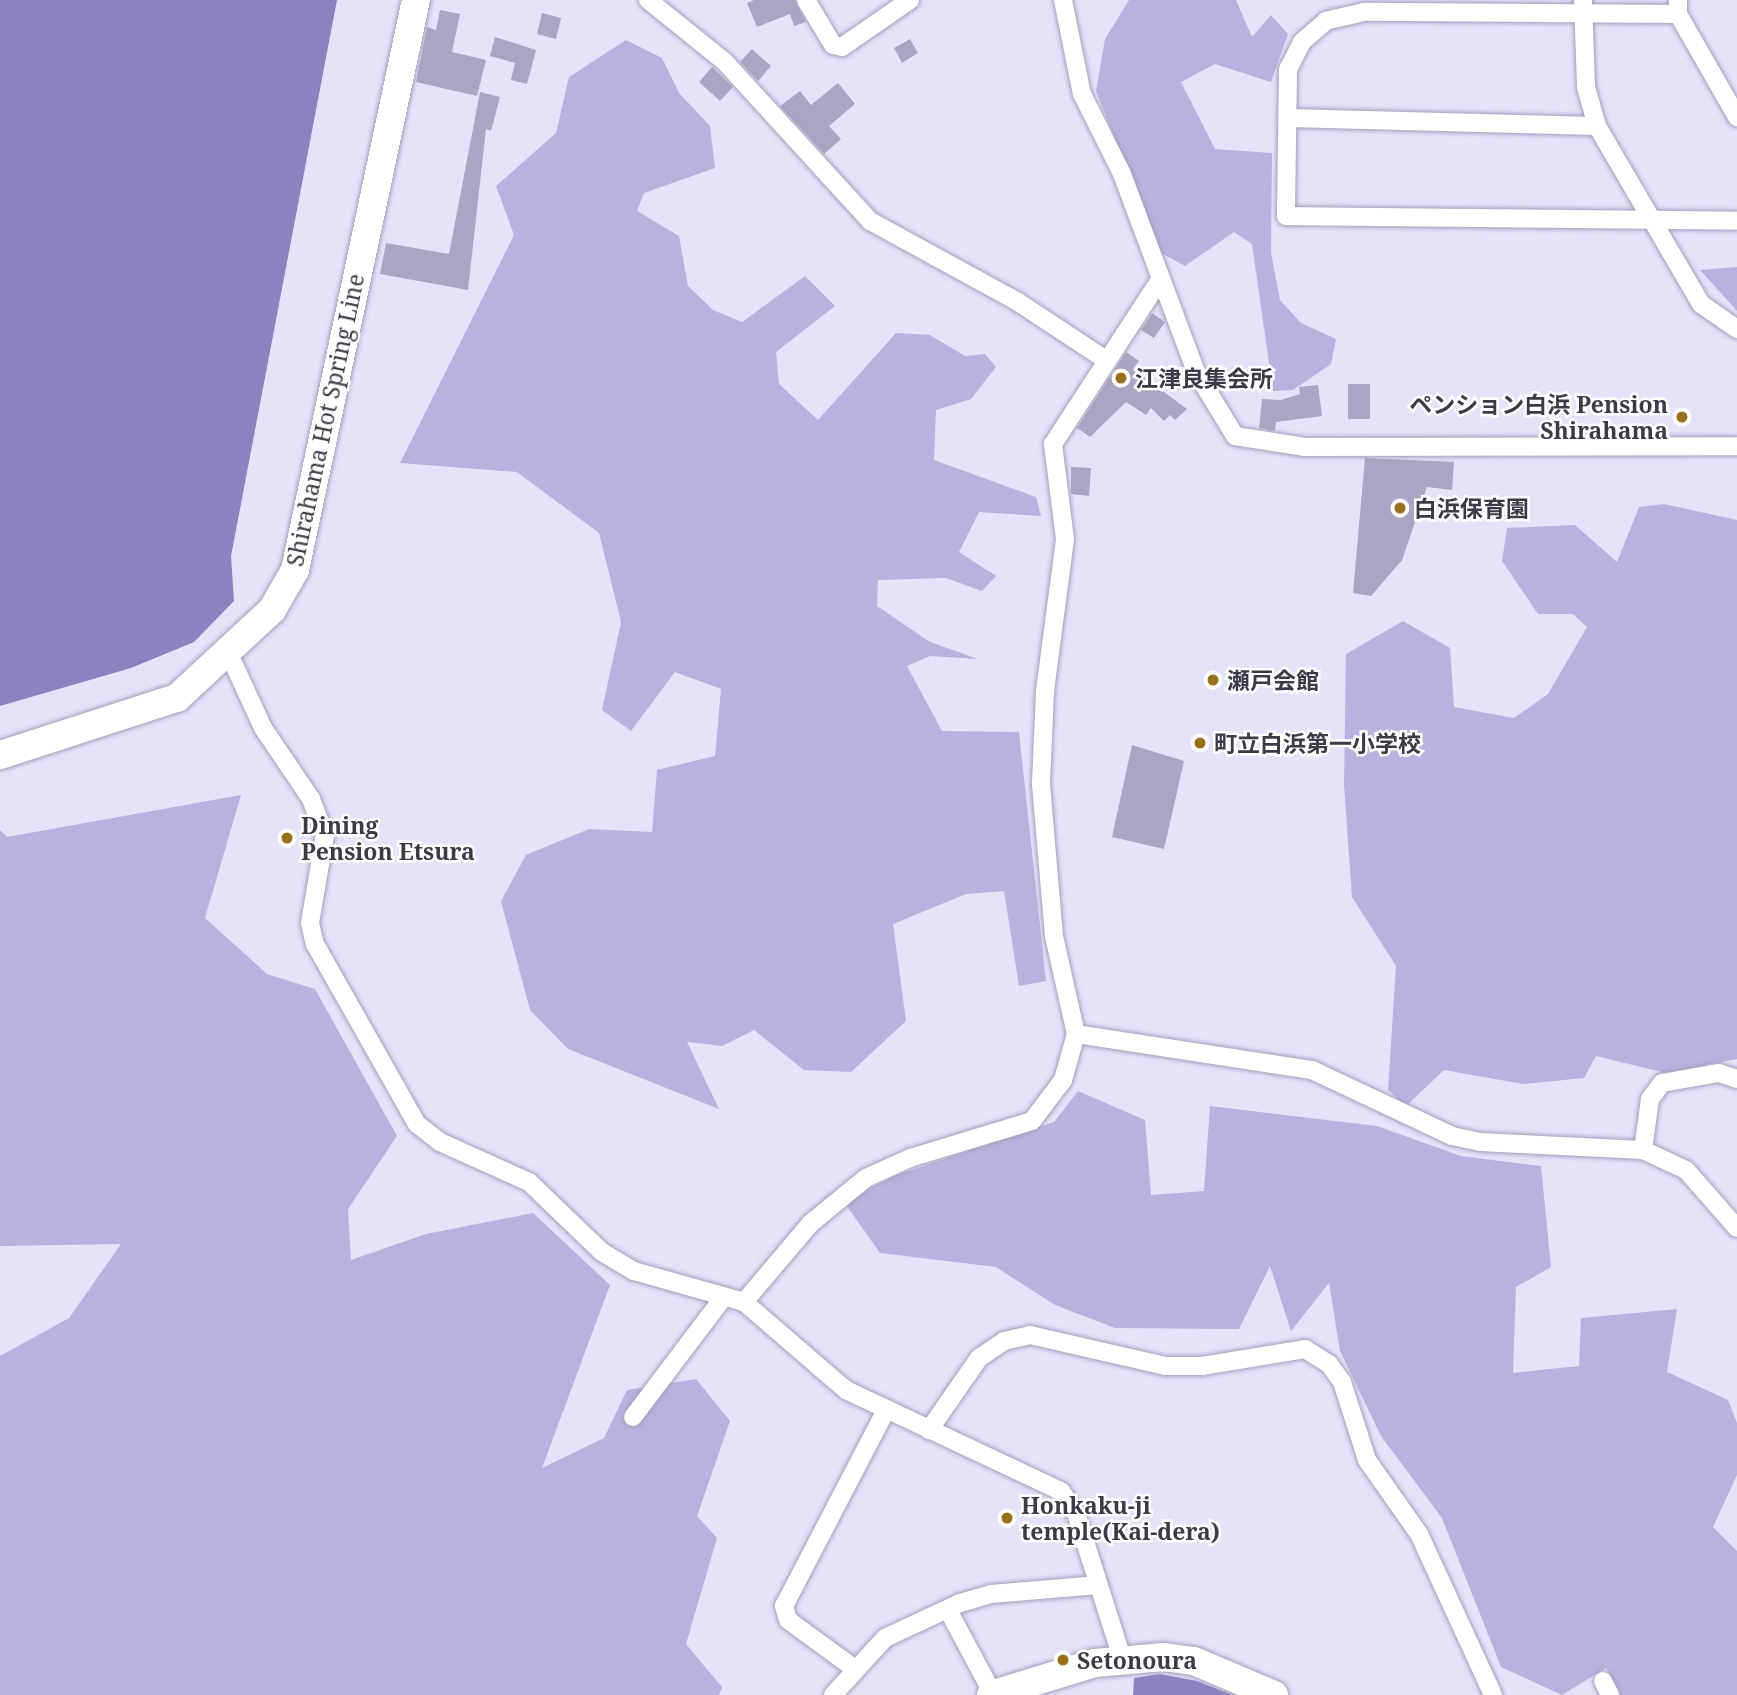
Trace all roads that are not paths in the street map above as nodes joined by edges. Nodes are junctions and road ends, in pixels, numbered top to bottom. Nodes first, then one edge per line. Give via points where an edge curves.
1 (416, 0) edge
2 (648, 0) edge
3 (806, 0) edge
4 (910, 0) edge
5 (1063, 0) edge
6 (1364, 6) edge
7 (1472, 6) edge
8 (1678, 7) edge
9 (1583, 8) edge
10 (1737, 117) edge
11 (1288, 118) junction
12 (1597, 125) junction
13 (1737, 221) edge
14 (1654, 222) junction
15 (1160, 280) junction
16 (1737, 329) edge
17 (1106, 360) junction
18 (1737, 446) edge
19 (229, 654) junction
20 (0, 755) edge
21 (1076, 1034) junction
22 (1737, 1079) edge
23 (1643, 1150) junction
24 (1737, 1228) edge
25 (723, 1298) junction
26 (744, 1302) junction
27 (886, 1410) junction
28 (634, 1417) dead end
29 (929, 1430) junction
30 (1099, 1585) junction
31 (948, 1610) junction
32 (1122, 1658) junction
33 (855, 1669) junction
34 (833, 1695) edge
35 (992, 1695) edge
36 (1274, 1695) edge
37 (1493, 1695) edge

1 - 19 main road, Shirahama Hot Spring Line via 295,570 272,610
2 - 17 street via 724,61 870,221 1018,302
3 - 4 street via 833,45 842,47
5 - 15 street via 1082,94 1122,174
6 - 7 street
6 - 11 street via 1326,21 1302,42 1288,69
7 - 9 street
8 - 9 street
8 - 10 street
9 - 12 street via 1586,87
11 - 12 street
11 - 14 street via 1286,216
12 - 14 street
13 - 14 street
14 - 16 street via 1701,304
15 - 17 street
15 - 18 street via 1220,422 1235,436 1305,447
17 - 21 street via 1053,444 1065,539 1045,691 1041,796 1054,936
19 - 20 main road, Shirahama Hot Spring Line via 177,698 141,715
19 - 25 street via 263,728 311,799 325,835 310,923 315,944 417,1124 439,1142 529,1182 602,1252 634,1271
21 - 23 street via 1312,1070 1452,1136 1480,1142
21 - 26 street via 1063,1080 1032,1121 910,1158 866,1178 811,1223
22 - 23 street via 1719,1073 1662,1083 1650,1099
23 - 24 street via 1686,1170
25 - 26 street
25 - 28 street
26 - 27 street via 810,1365
27 - 29 street
27 - 33 street via 784,1606 788,1620
29 - 30 street via 1061,1491 1076,1513
29 - 37 street via 979,1358 1004,1341 1030,1335 1165,1366 1202,1366 1305,1349 1329,1364 1342,1382 1367,1460 1419,1534
30 - 31 street via 991,1594
30 - 32 street
31 - 33 street via 885,1638
31 - 35 street
32 - 35 main road
32 - 36 main road via 1194,1661
33 - 34 street

